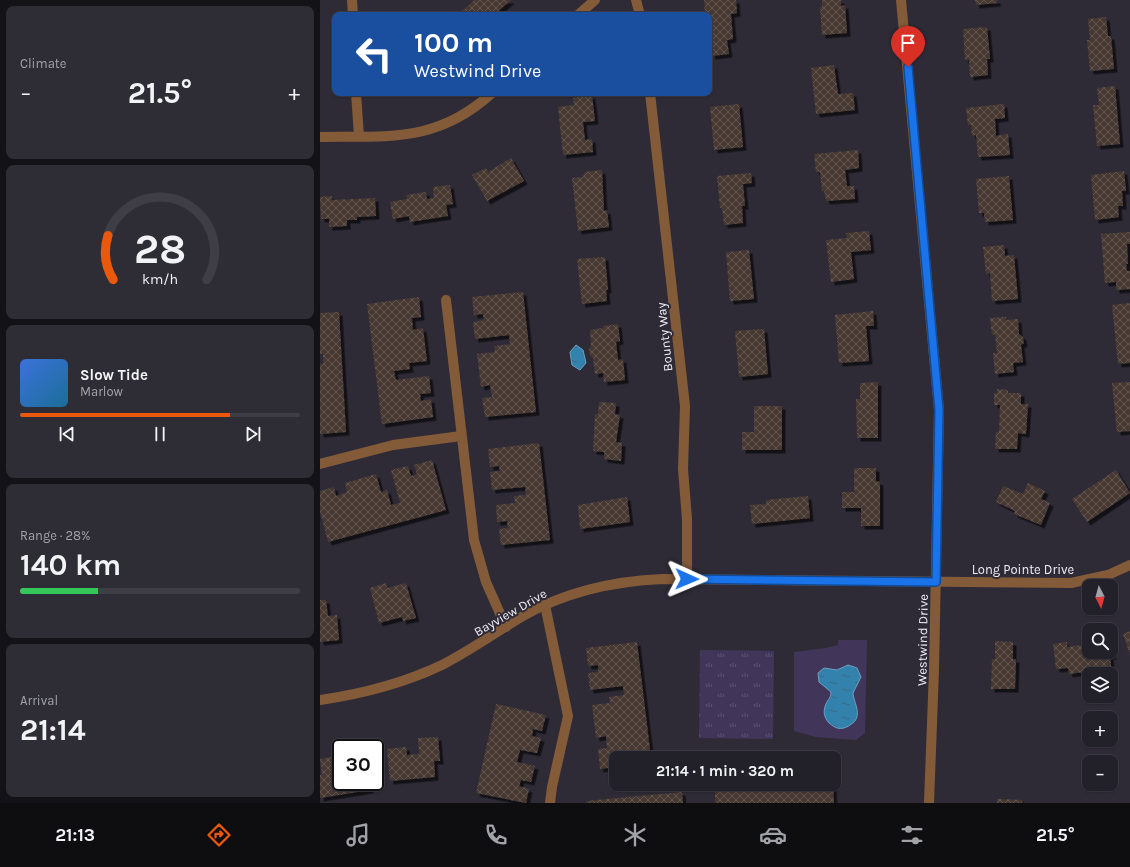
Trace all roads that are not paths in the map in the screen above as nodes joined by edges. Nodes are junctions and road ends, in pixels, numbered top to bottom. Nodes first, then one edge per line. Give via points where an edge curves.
1 (352, 0) edge
2 (595, 0) edge
3 (636, 0) edge
4 (901, 0) edge
5 (353, 12) edge
6 (581, 12) edge
7 (639, 12) edge
8 (356, 96) edge
9 (488, 96) edge
10 (650, 96) edge
11 (358, 136) junction
12 (320, 137) edge
13 (446, 300) dead end
14 (461, 436) junction
15 (320, 464) edge
16 (1130, 565) edge
17 (687, 579) junction
18 (936, 582) junction
19 (545, 605) junction
20 (506, 627) junction
21 (320, 700) edge
22 (550, 803) edge
23 (929, 803) edge

1 - 5 street
2 - 6 street
3 - 7 street
4 - 18 street, Westwind Drive via 939,410
8 - 11 street
9 - 11 street via 467,114 435,128 402,135
10 - 17 street, Bounty Way via 685,406 683,452
11 - 12 street
13 - 14 street
14 - 15 street via 393,445
14 - 20 street via 475,545 486,582
16 - 18 street, Long Pointe Drive via 1108,576 1071,583
17 - 18 street, Bayview Drive
17 - 19 street, Bayview Drive via 615,583 568,595
18 - 23 street, Westwind Drive
19 - 20 street, Bayview Drive
19 - 22 street via 568,716
20 - 21 street, Bayview Drive via 460,655 410,678 377,689

